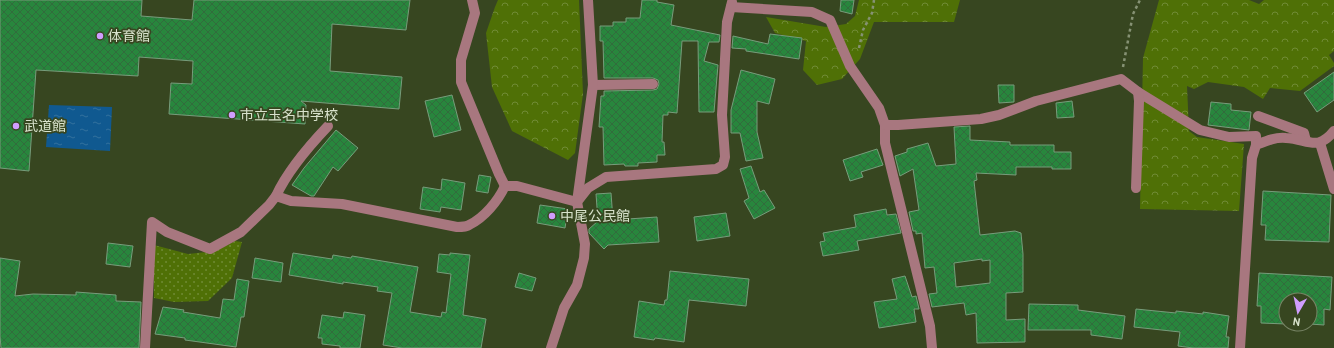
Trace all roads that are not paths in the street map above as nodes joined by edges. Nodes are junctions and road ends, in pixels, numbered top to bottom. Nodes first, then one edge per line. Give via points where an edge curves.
1 (472, 0) edge
2 (588, 0) edge
3 (732, 3) edge
4 (653, 84) dead end
5 (593, 85) junction
6 (1138, 92) junction
7 (1258, 116) dead end
8 (885, 125) junction
9 (328, 126) dead end
10 (1334, 131) edge
11 (1306, 141) junction
12 (1320, 143) junction
13 (1256, 145) junction
14 (505, 186) junction
15 (1136, 188) dead end
16 (1334, 189) edge
17 (276, 196) junction
18 (577, 202) junction
19 (145, 348) edge
20 (551, 348) edge
21 (932, 348) edge
22 (1240, 348) edge

1 - 14 street via 474,14 461,60 461,82
2 - 5 street
3 - 8 street via 812,12 830,20 850,66 879,108
3 - 18 street via 727,22 722,115 725,157 723,165 716,169 606,177 588,188
4 - 5 street
5 - 18 street
6 - 8 street via 1121,80 1036,101 981,119
6 - 13 street via 1200,130 1229,138 1256,136
6 - 15 street
7 - 11 street via 1304,133
8 - 21 street via 885,144 930,326
9 - 17 street via 283,180
10 - 12 street
11 - 12 street
11 - 13 street via 1273,139
12 - 16 street
13 - 22 street via 1252,158
14 - 17 street via 500,198 482,216 468,226 457,227 342,204 291,201
14 - 18 street via 517,186
17 - 19 street via 241,232 210,249 167,232 152,222
18 - 20 street via 585,244 584,258 577,285 564,308

